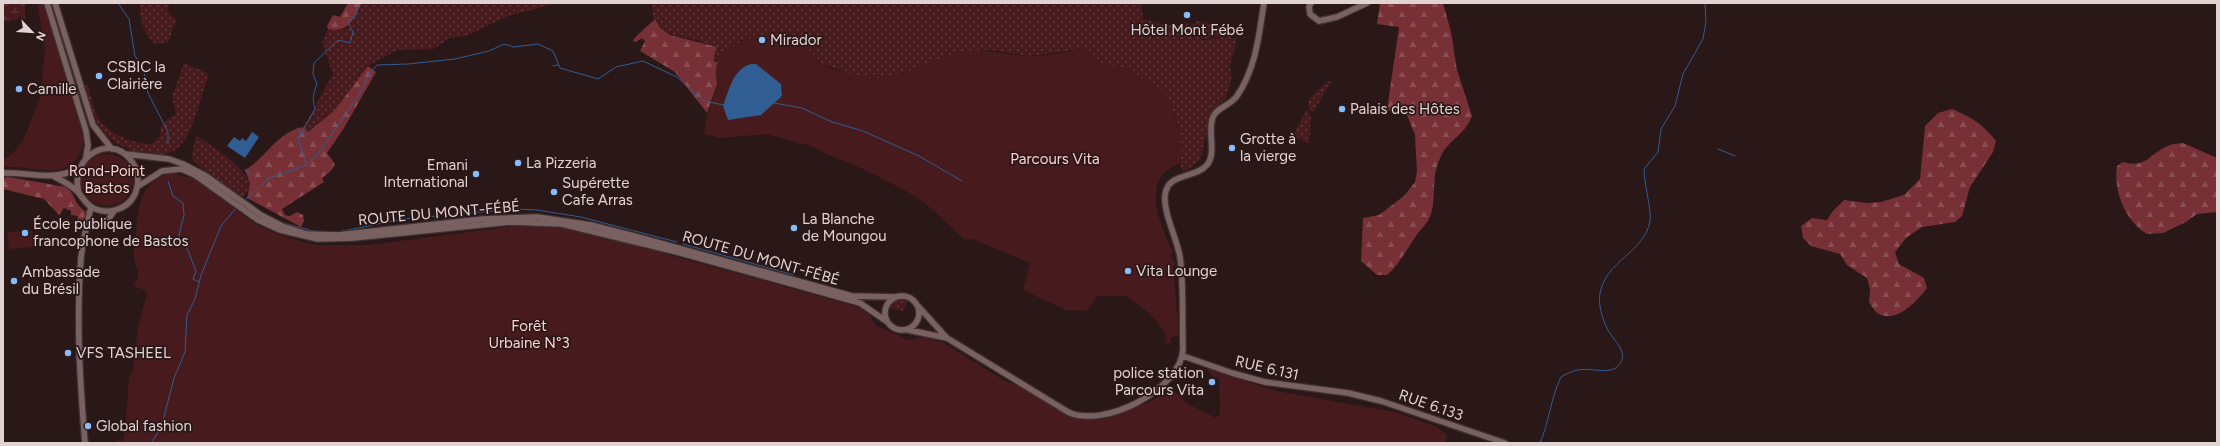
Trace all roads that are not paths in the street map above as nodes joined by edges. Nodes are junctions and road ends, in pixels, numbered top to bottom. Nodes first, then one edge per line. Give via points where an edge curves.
1 (47, 3) edge
2 (55, 3) edge
3 (1264, 3) edge
4 (1311, 3) edge
5 (1367, 3) edge
6 (112, 149) junction
7 (125, 154) junction
8 (86, 157) junction
9 (79, 168) junction
10 (3, 173) edge
11 (55, 177) junction
12 (137, 187) junction
13 (79, 193) junction
14 (91, 207) junction
15 (114, 211) junction
16 (87, 225) junction
17 (896, 297) junction
18 (917, 304) junction
19 (886, 321) junction
20 (908, 330) junction
21 (947, 338) junction
22 (1183, 356) junction
23 (1348, 393) joint
24 (85, 443) edge
25 (1505, 443) edge

1 - 8 street via 86,131
2 - 6 street via 93,126
3 - 22 street via 1258,47 1251,69 1236,98 1213,116 1210,126 1209,161 1204,167 1174,180 1165,195 1180,257
4 - 5 street via 1309,12 1319,21 1337,18
6 - 7 street
6 - 8 street via 97,150
7 - 12 street via 135,166
7 - 17 street, ROUTE DU MONT-FÉBÉ via 169,159 183,164 206,176 261,215 282,226 307,234 338,235 483,219 537,217 597,227 862,297
8 - 9 street
9 - 11 street
9 - 13 street via 76,185
10 - 11 street
11 - 13 street
12 - 15 street via 126,205
12 - 19 street, ROUTE DU MONT-FÉBÉ via 162,171 180,169 258,220 280,230 318,239 353,238 511,222 562,224 670,250 860,303
13 - 14 street
14 - 15 street
14 - 16 street
15 - 16 street via 106,223
16 - 24 street via 81,258 79,363
17 - 18 street via 906,296
17 - 19 street via 885,308
18 - 20 street via 918,320
18 - 21 street
19 - 20 street via 895,330
20 - 21 street
21 - 22 street via 1068,412 1080,416 1110,412 1140,401 1165,383
22 - 23 street, RUE 6.131 via 1266,382
23 - 25 street, RUE 6.133 via 1404,408

